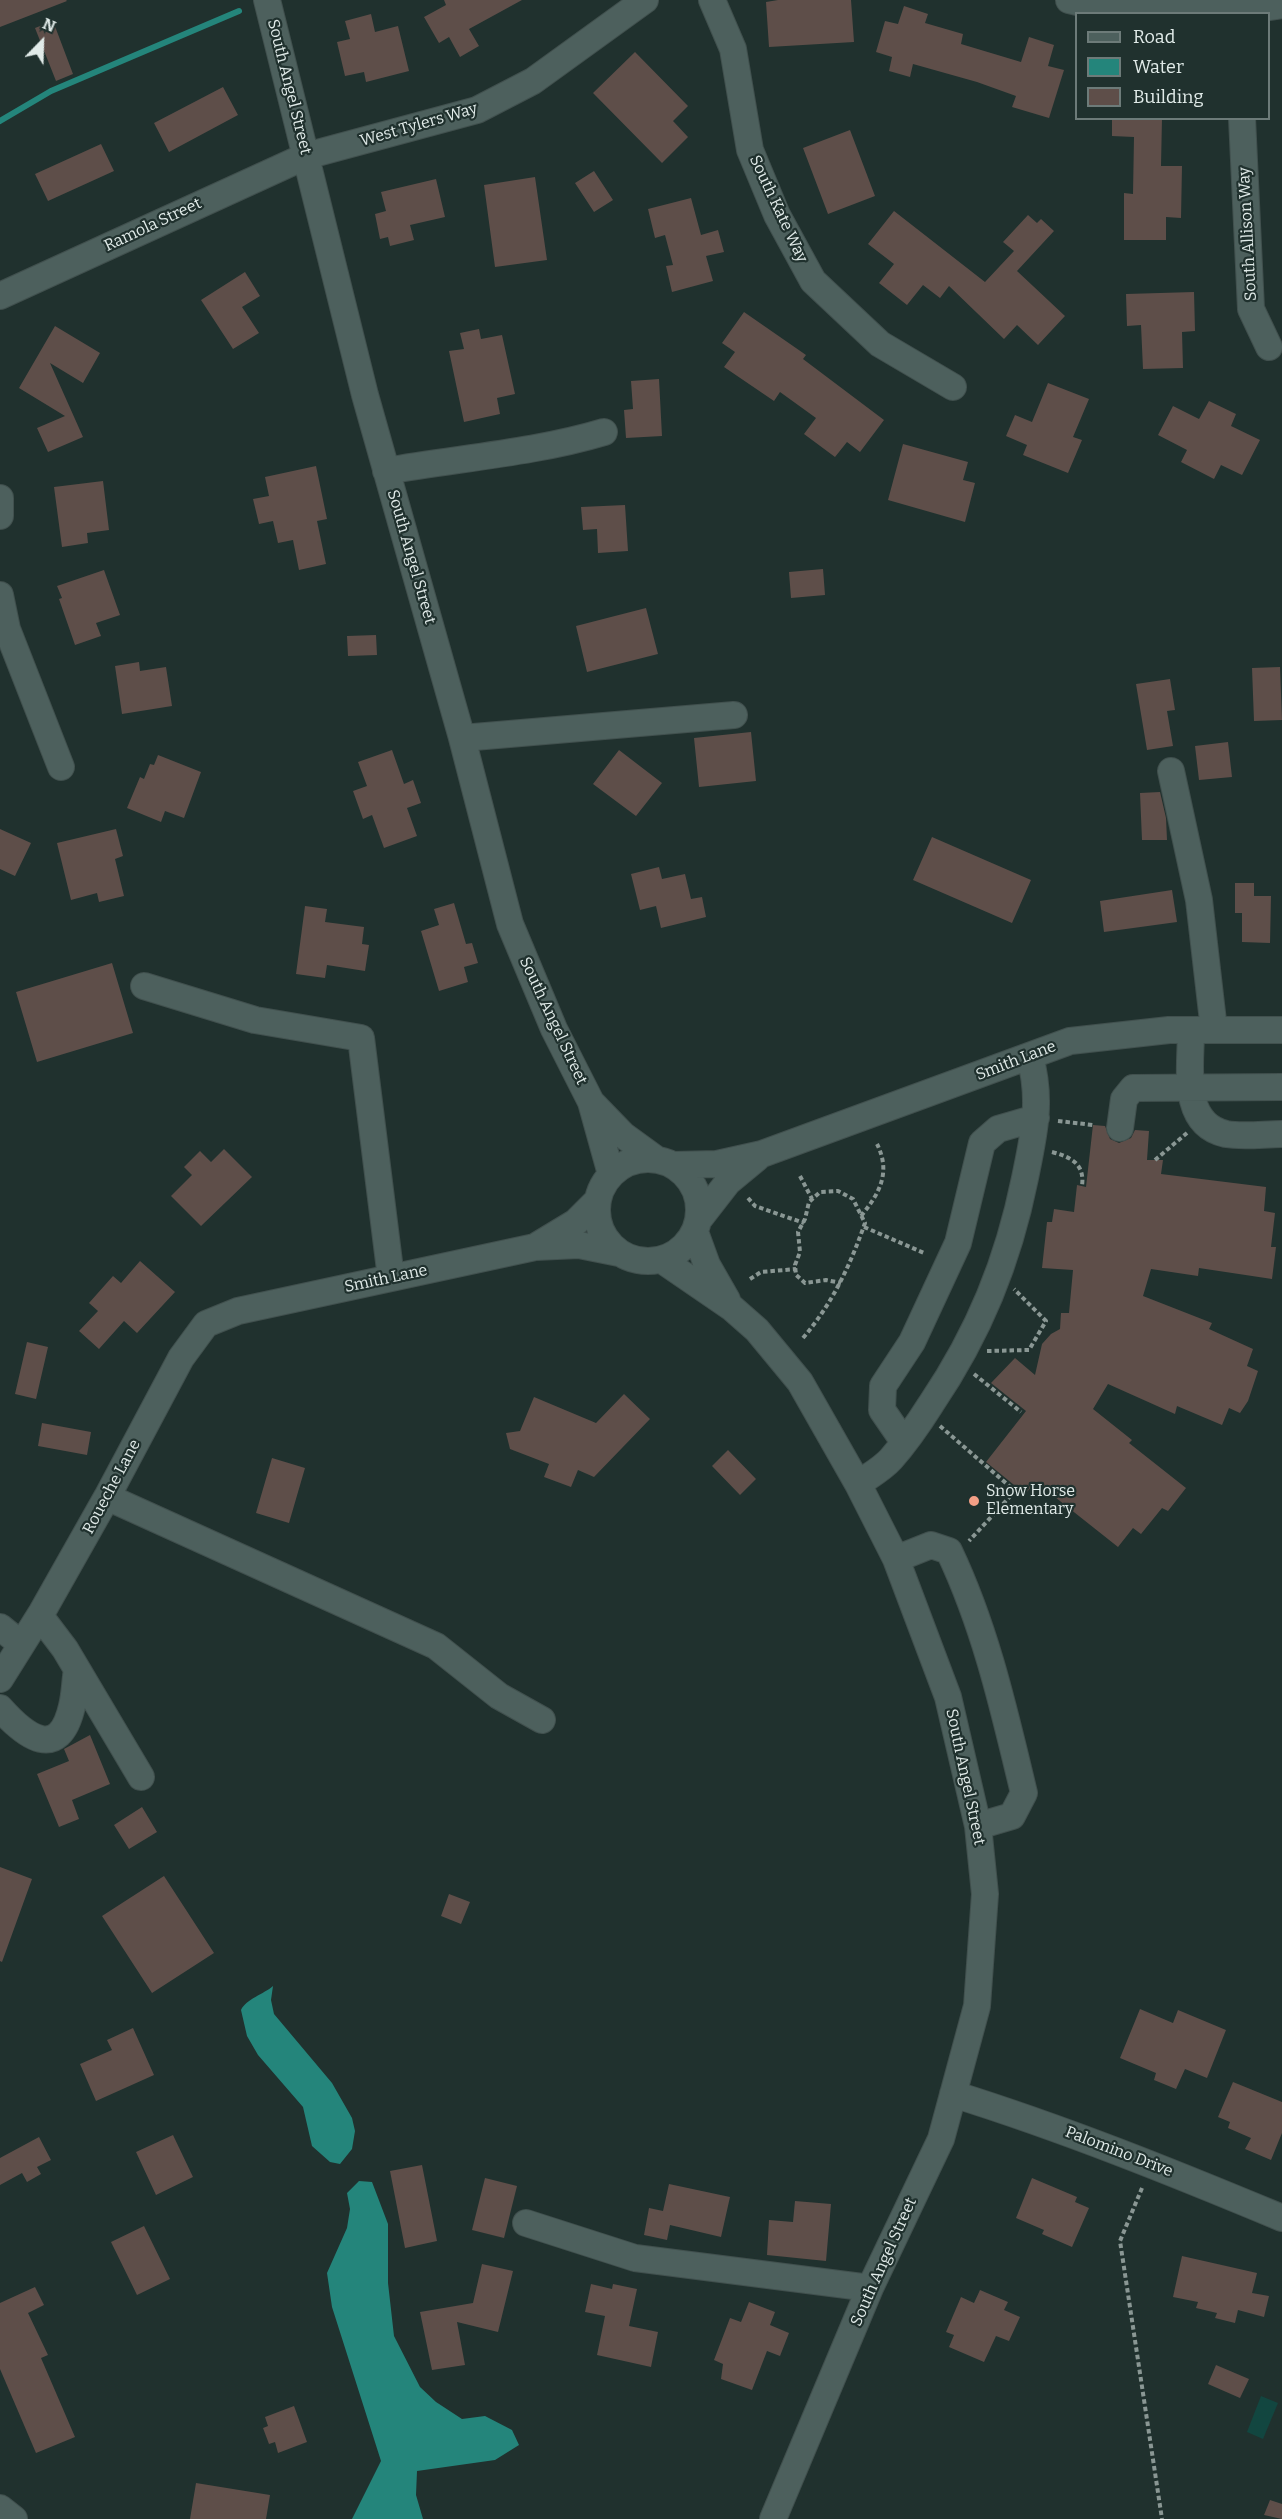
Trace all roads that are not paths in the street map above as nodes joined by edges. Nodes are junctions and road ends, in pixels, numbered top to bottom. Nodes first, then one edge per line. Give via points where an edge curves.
1 (267, 0) edge
2 (645, 0) edge
3 (712, 0) edge
4 (1069, 0) edge
5 (1282, 5) edge
6 (1222, 12) edge
7 (1243, 12) edge
8 (1242, 120) edge
9 (306, 156) junction
10 (0, 296) edge
11 (1269, 346) dead end
12 (953, 387) dead end
13 (604, 432) dead end
14 (387, 471) junction
15 (0, 498) edge
16 (0, 516) edge
17 (0, 595) edge
18 (734, 715) dead end
19 (462, 738) junction
20 (61, 767) dead end
21 (1171, 771) dead end
22 (144, 986) dead end
23 (1203, 1030) junction
24 (1282, 1030) edge
25 (1030, 1057) junction
26 (1191, 1087) junction
27 (1282, 1087) edge
28 (591, 1102) junction
29 (1044, 1119) junction
30 (1120, 1128) dead end
31 (1282, 1134) edge
32 (762, 1154) junction
33 (665, 1162) junction
34 (611, 1174) junction
35 (598, 1200) junction
36 (697, 1225) junction
37 (535, 1247) junction
38 (619, 1253) junction
39 (662, 1260) junction
40 (391, 1278) junction
41 (732, 1308) junction
42 (238, 1311) joint
43 (904, 1442) junction
44 (858, 1484) junction
45 (107, 1497) junction
46 (896, 1559) junction
47 (40, 1616) junction
48 (0, 1627) edge
49 (21, 1644) junction
50 (77, 1669) junction
51 (0, 1679) edge
52 (0, 1708) edge
53 (542, 1720) dead end
54 (141, 1777) dead end
55 (978, 1826) junction
56 (953, 2094) junction
57 (1282, 2218) edge
58 (526, 2223) dead end
59 (870, 2288) junction
60 (0, 2508) edge
61 (14, 2519) edge
62 (773, 2519) edge

1 - 9 street, South Angel Street
2 - 9 street, West Tylers Way via 533,81 477,110
3 - 12 street, South Kate Way via 733,49 750,150 777,215 813,281 880,344
4 - 6 street
5 - 7 street
8 - 11 street, South Allison Way via 1251,309
9 - 10 street, Ramola Street
9 - 14 street, South Angel Street
13 - 14 street via 563,444
14 - 19 street, South Angel Street
15 - 16 street
17 - 20 street via 7,629
18 - 19 street
19 - 28 street, South Angel Street via 510,924 554,1029
21 - 23 street via 1199,900
22 - 40 street via 255,1020 361,1038
23 - 24 street, Smith Lane
23 - 25 street, Smith Lane via 1070,1041
23 - 26 street
25 - 29 street
25 - 32 street, Smith Lane
26 - 27 street
26 - 30 street via 1133,1088 1124,1099
26 - 31 street via 1191,1103 1206,1126 1226,1134
28 - 33 street, South Angel Street via 623,1135
28 - 34 street, South Angel Street
29 - 43 street via 1014,1231 992,1293 961,1359
29 - 43 street via 998,1129 982,1143 958,1243 912,1342 884,1386 882,1410
32 - 33 street, Smith Lane via 717,1164
32 - 36 street, Smith Lane via 728,1182
33 - 34 street via 640,1159
33 - 36 street via 686,1175 696,1189 700,1203
34 - 35 street
35 - 37 street, Smith Lane via 576,1222
35 - 38 street via 600,1229
36 - 39 street via 687,1245
36 - 41 street, South Angel Street via 707,1265
37 - 38 street, Smith Lane via 579,1245
37 - 40 street, Smith Lane
38 - 39 street via 632,1260
39 - 41 street, South Angel Street
40 - 42 street, Smith Lane
41 - 44 street, South Angel Street via 757,1330 800,1382
42 - 45 street, Roueche Lane via 206,1324 181,1358
43 - 44 street via 889,1461
44 - 46 street, South Angel Street
45 - 47 street, Roueche Lane
45 - 53 street via 436,1646 499,1696
46 - 55 street, South Angel Street via 948,1696
46 - 55 street via 931,1545 949,1551 996,1674 1024,1793 1012,1816
47 - 49 street, Roueche Lane
47 - 50 street
48 - 49 street
49 - 51 street, Roueche Lane
50 - 52 street via 68,1717 53,1736 40,1741 33,1738
50 - 54 street
55 - 56 street, South Angel Street via 985,1893 977,2006
56 - 57 street, Palomino Drive via 1021,2115
56 - 59 street, South Angel Street via 941,2139
58 - 59 street via 635,2258
59 - 62 street, South Angel Street
60 - 61 street

